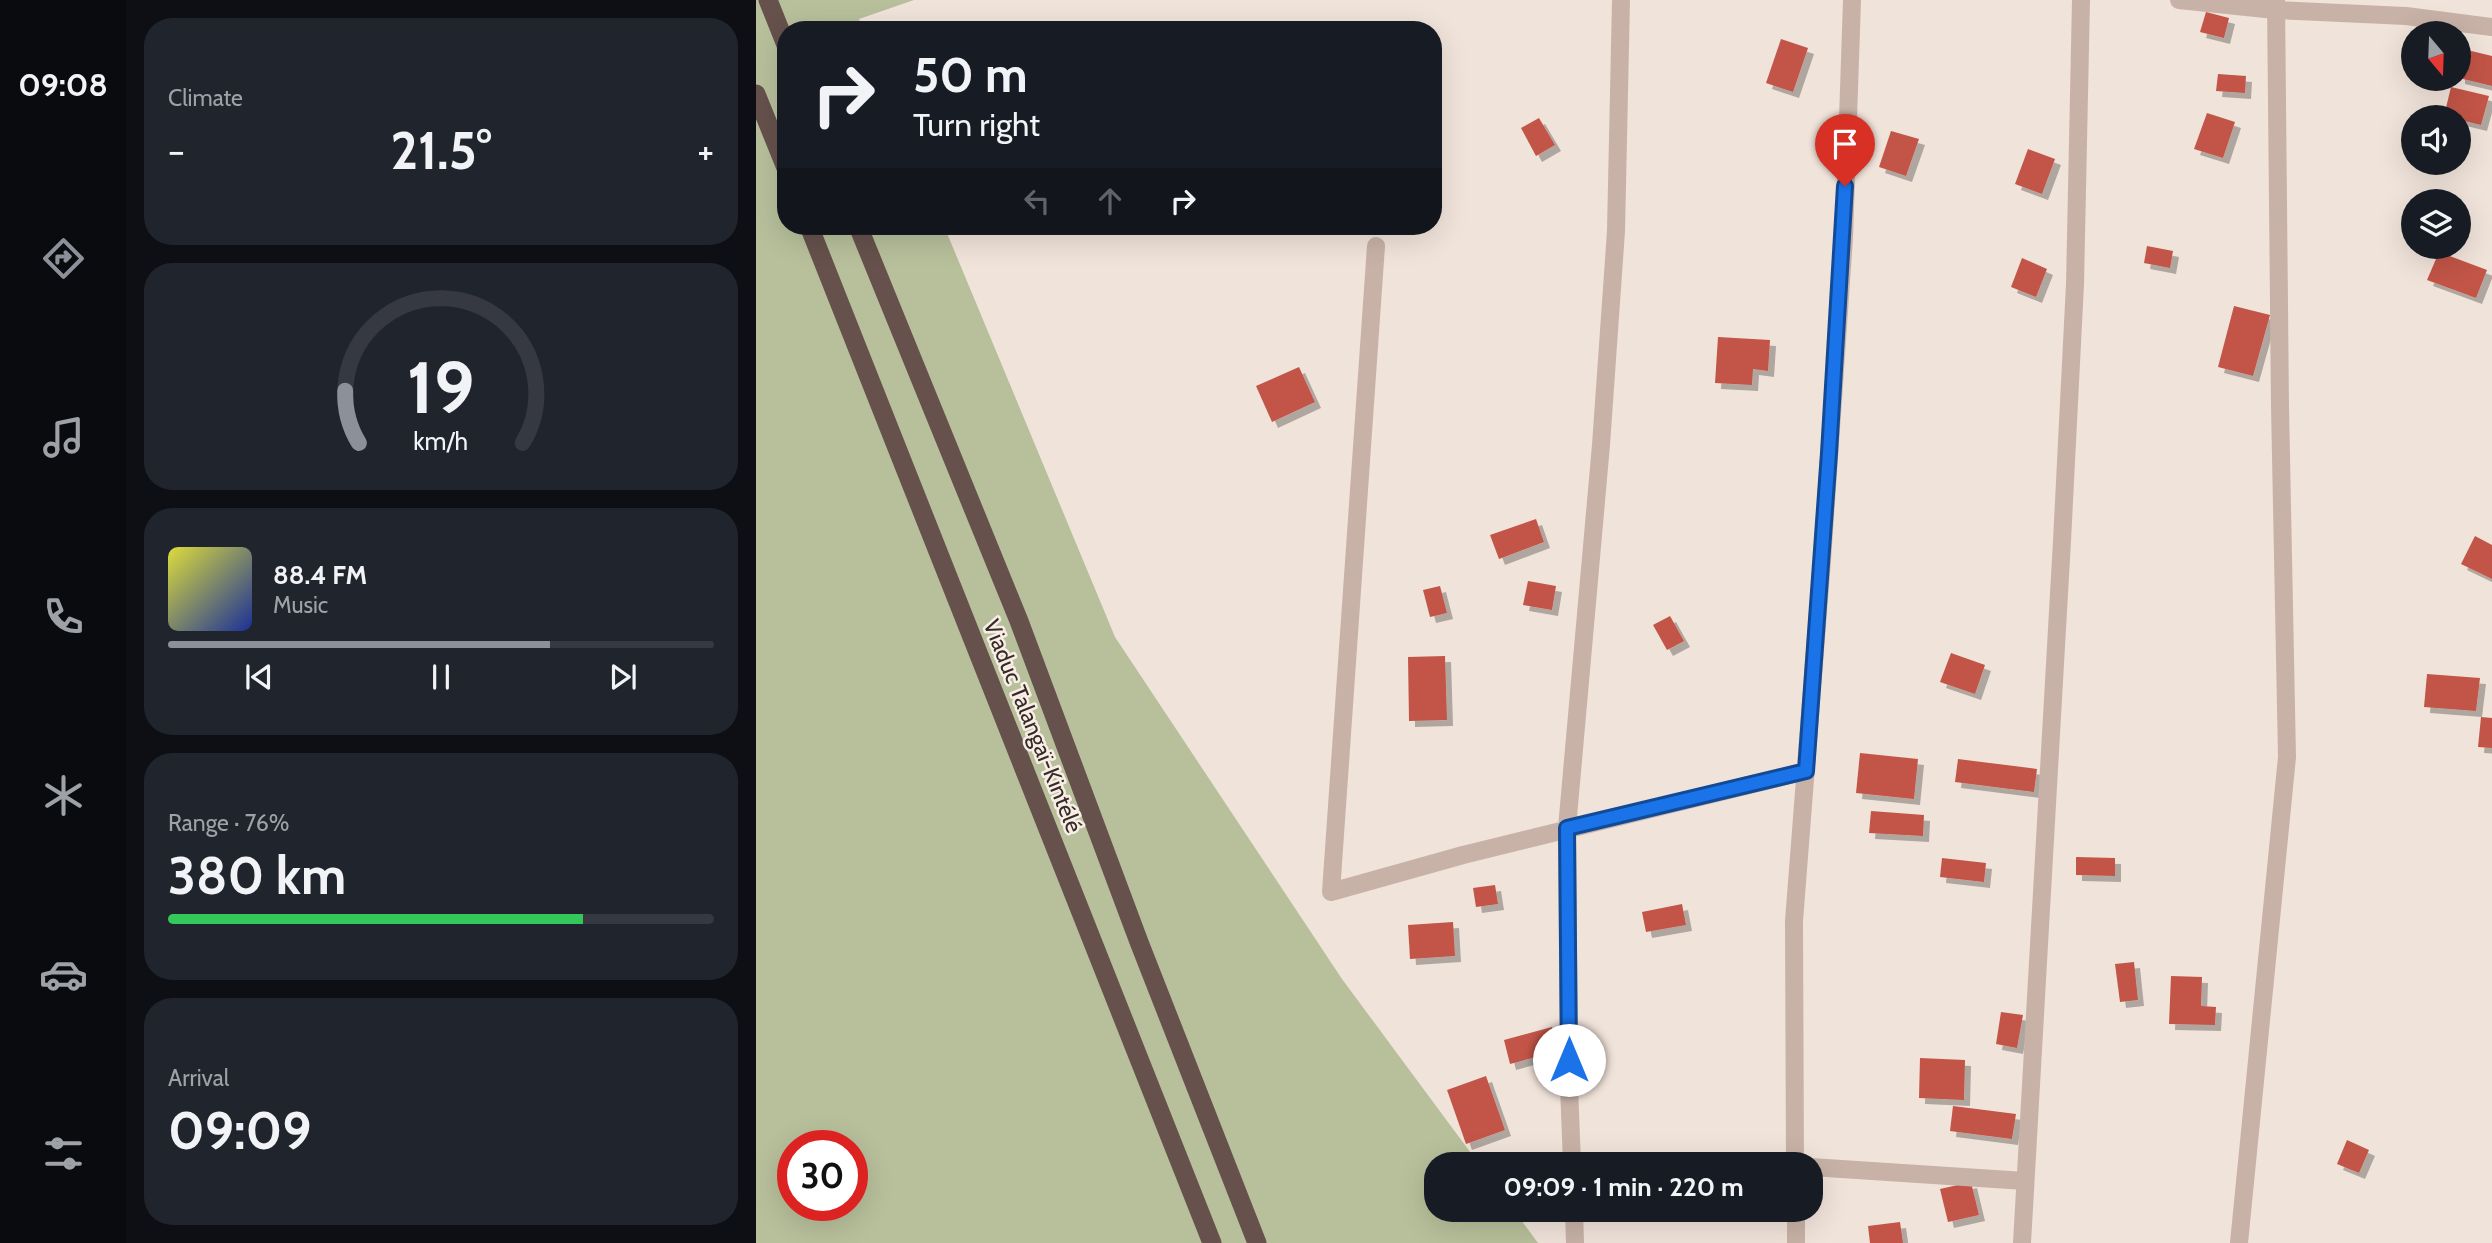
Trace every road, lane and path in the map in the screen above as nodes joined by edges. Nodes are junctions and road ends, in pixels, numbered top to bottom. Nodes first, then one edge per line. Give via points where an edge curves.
1 (768, 0) edge
2 (1621, 0) edge
3 (1852, 0) edge
4 (2081, 0) edge
5 (2179, 0) edge
6 (2276, 5) edge
7 (777, 22) edge
8 (2492, 27) edge
9 (756, 94) edge
10 (777, 146) edge
11 (813, 235) edge
12 (862, 235) edge
13 (1376, 246) dead end
14 (1806, 771) junction
15 (1567, 828) junction
16 (1572, 1152) edge
17 (1795, 1152) edge
18 (1823, 1168) edge
19 (2025, 1181) junction
20 (1575, 1222) edge
21 (1796, 1222) edge
22 (1212, 1243) edge
23 (1257, 1243) edge
24 (1576, 1243) edge
25 (1796, 1243) edge
26 (2022, 1243) edge
27 (2239, 1243) edge

1 - 7 highway
2 - 15 street via 1616,231
3 - 14 street via 1844,238
4 - 19 street via 2074,298
5 - 6 street
6 - 8 street
6 - 27 street via 2287,757
9 - 10 highway
11 - 22 highway, Viaduc Talangaï-Kintélé
12 - 23 highway, Viaduc Talangaï-Kintélé via 1018,621
13 - 15 street via 1331,892
14 - 15 street
14 - 17 street via 1794,921
15 - 16 street
18 - 19 street
19 - 26 street
20 - 24 street
21 - 25 street

